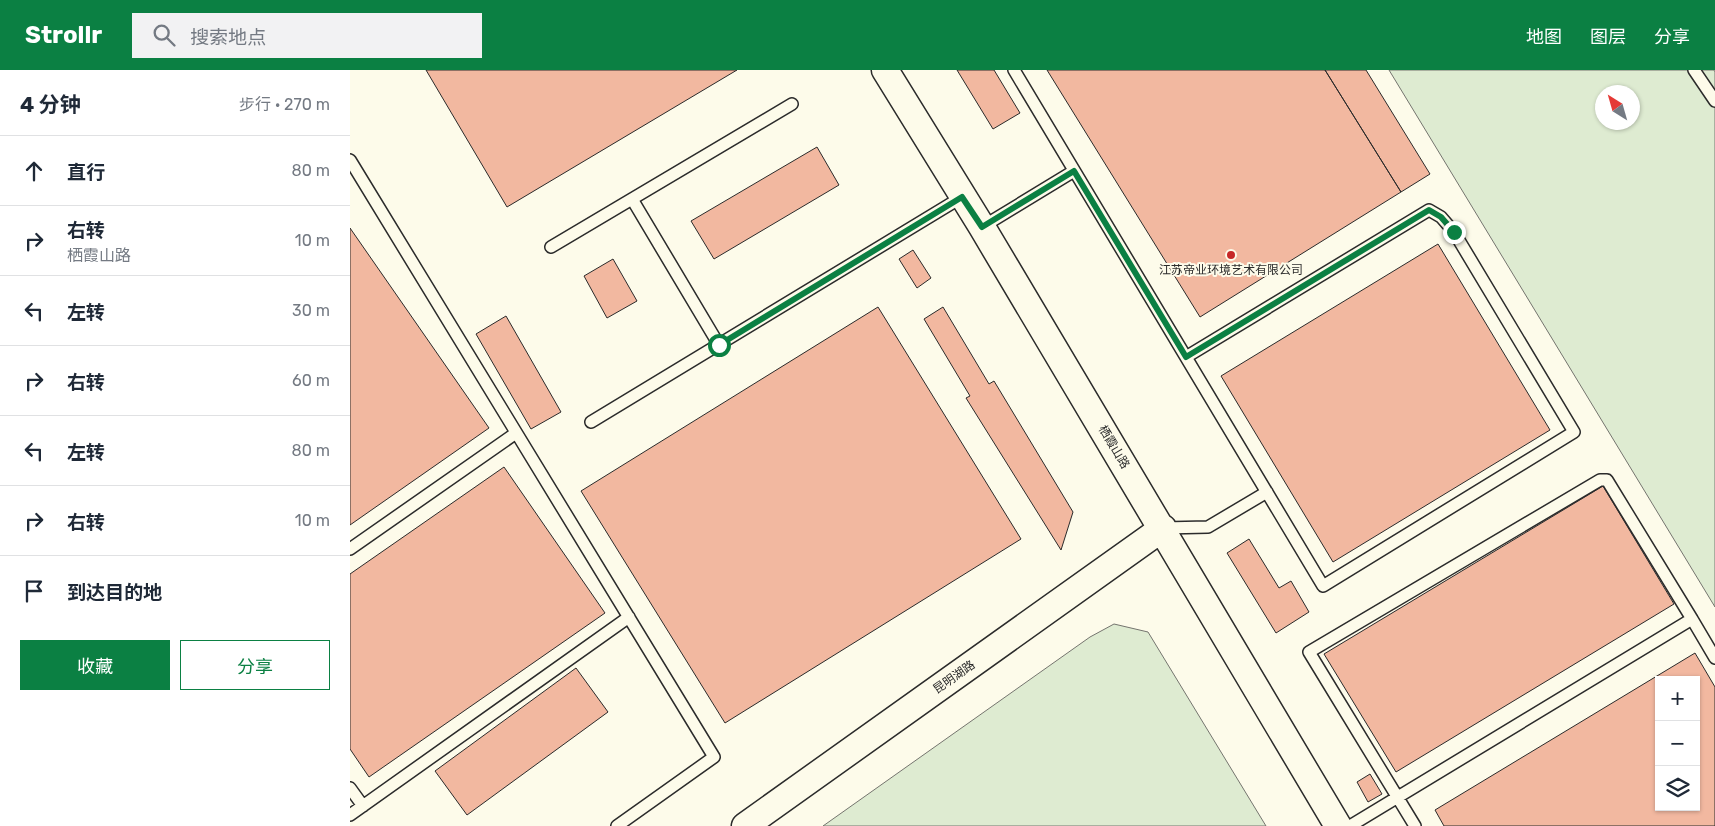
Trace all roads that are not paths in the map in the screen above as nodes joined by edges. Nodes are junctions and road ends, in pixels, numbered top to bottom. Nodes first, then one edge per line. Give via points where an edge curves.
1 (885, 70) edge
2 (1014, 70) edge
3 (1698, 72) edge
4 (1715, 100) edge
5 (792, 104) dead end
6 (350, 160) edge
7 (1074, 171) junction
8 (962, 197) junction
9 (632, 199) junction
10 (982, 227) junction
11 (551, 247) dead end
12 (719, 345) junction
13 (1186, 357) junction
14 (591, 422) dead end
15 (516, 433) junction
16 (1267, 492) junction
17 (1162, 528) junction
18 (350, 549) edge
19 (629, 617) junction
20 (1692, 619) junction
21 (1715, 658) edge
22 (350, 788) edge
23 (1397, 797) junction
24 (363, 806) junction
25 (350, 815) edge
26 (617, 826) edge
27 (745, 826) edge
28 (1338, 826) edge
29 (1350, 826) edge
30 (1414, 826) edge

1 - 8 street, 栖霞山路
2 - 7 lane
3 - 4 lane
5 - 9 lane
6 - 15 lane
7 - 10 lane
7 - 13 lane
8 - 10 street, 栖霞山路
8 - 12 lane
9 - 11 lane
9 - 12 lane
10 - 17 street, 栖霞山路
12 - 14 lane
13 - 16 lane
13 - 16 lane via 1429,210 1441,217 1454,232 1574,432 1323,586
15 - 18 lane
15 - 19 lane
16 - 17 lane via 1208,527
17 - 27 street, 昆明湖路
17 - 28 street, 栖霞山路
19 - 24 lane
19 - 26 lane via 714,757
20 - 21 lane
20 - 23 lane
20 - 23 lane via 1607,480 1600,480 1309,652
22 - 24 lane
23 - 29 lane
23 - 30 lane
24 - 25 lane

